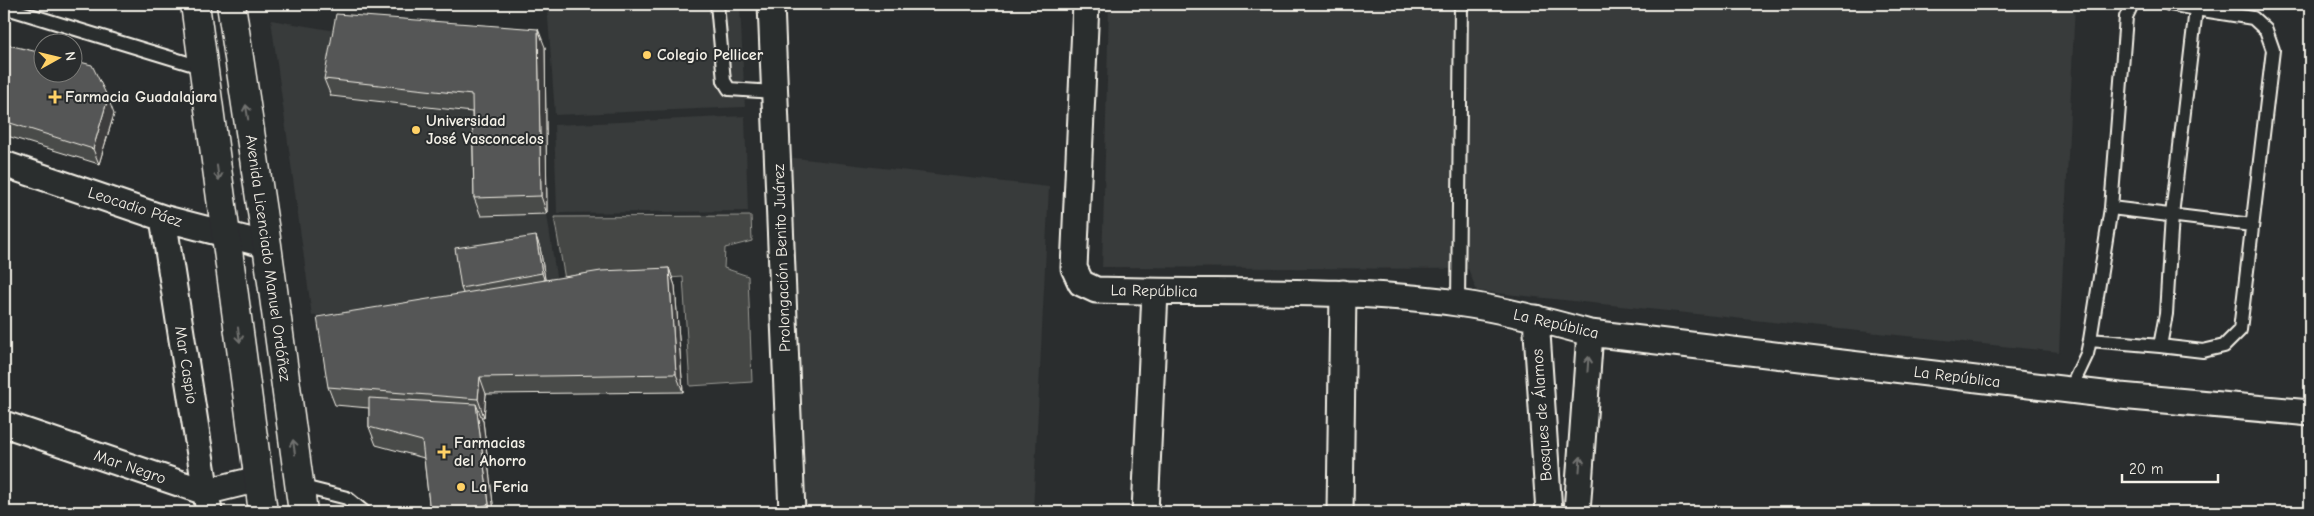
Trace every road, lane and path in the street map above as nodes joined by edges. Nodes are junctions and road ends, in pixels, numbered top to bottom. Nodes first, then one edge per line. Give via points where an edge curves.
1 (195, 4) edge
2 (230, 4) edge
3 (717, 4) edge
4 (770, 4) edge
5 (1086, 4) edge
6 (1461, 4) edge
7 (2132, 4) edge
8 (2169, 4) edge
9 (7, 8) dead end
10 (2196, 9) junction
11 (204, 68) junction
12 (775, 92) junction
13 (4, 164) edge
14 (2111, 208) junction
15 (2172, 215) junction
16 (164, 218) junction
17 (2252, 225) junction
18 (226, 234) junction
19 (267, 245) junction
20 (1155, 292) junction
21 (1343, 293) junction
22 (1458, 303) junction
23 (1536, 318) junction
24 (1590, 334) junction
25 (2090, 340) junction
26 (2160, 346) junction
27 (2070, 390) junction
28 (2310, 412) edge
29 (4, 424) edge
30 (258, 479) junction
31 (301, 499) edge
32 (207, 502) edge
33 (262, 512) edge
34 (364, 512) edge
35 (792, 512) edge
36 (1145, 512) edge
37 (1340, 512) edge
38 (1549, 512) edge
39 (1576, 512) edge

1 - 11 main road
19 -> 2 main road, Avenida Licenciado Manuel Ordóñez
3 - 12 lane via 724,82 729,89
4 - 12 street, Prolongación Benito Juárez
5 - 20 street, La República via 1074,268 1082,283 1096,290
6 - 22 lane
7 - 14 lane via 2126,17
8 - 10 lane
9 - 11 lane
10 - 15 lane
10 - 17 lane via 2253,18 2266,30 2273,50
11 -> 18 main road
12 - 35 street, Prolongación Benito Juárez
13 - 16 street, Leocadio Páez
14 - 15 lane
14 - 25 lane
15 - 17 lane
15 - 26 lane via 2166,314
16 - 18 street, Leocadio Páez
16 - 32 street, Mar Caspio
17 - 26 lane via 2240,330 2224,346 2203,351
18 - 19 street, Leocadio Páez
18 -> 30 main road
31 -> 19 main road, Avenida Licenciado Manuel Ordóñez
20 - 21 street, La República
20 - 36 street
21 - 22 street, La República
21 - 37 street
22 - 23 street, La República
23 - 24 street, La República
23 - 38 street, Bosques de Álamos
24 - 27 street, La República
39 -> 24 street, Bosques de Álamos
25 - 26 lane
25 - 27 lane
27 - 28 street, La República
29 - 32 street, Mar Negro
30 - 32 street
30 - 33 main road
31 - 34 lane via 347,498

